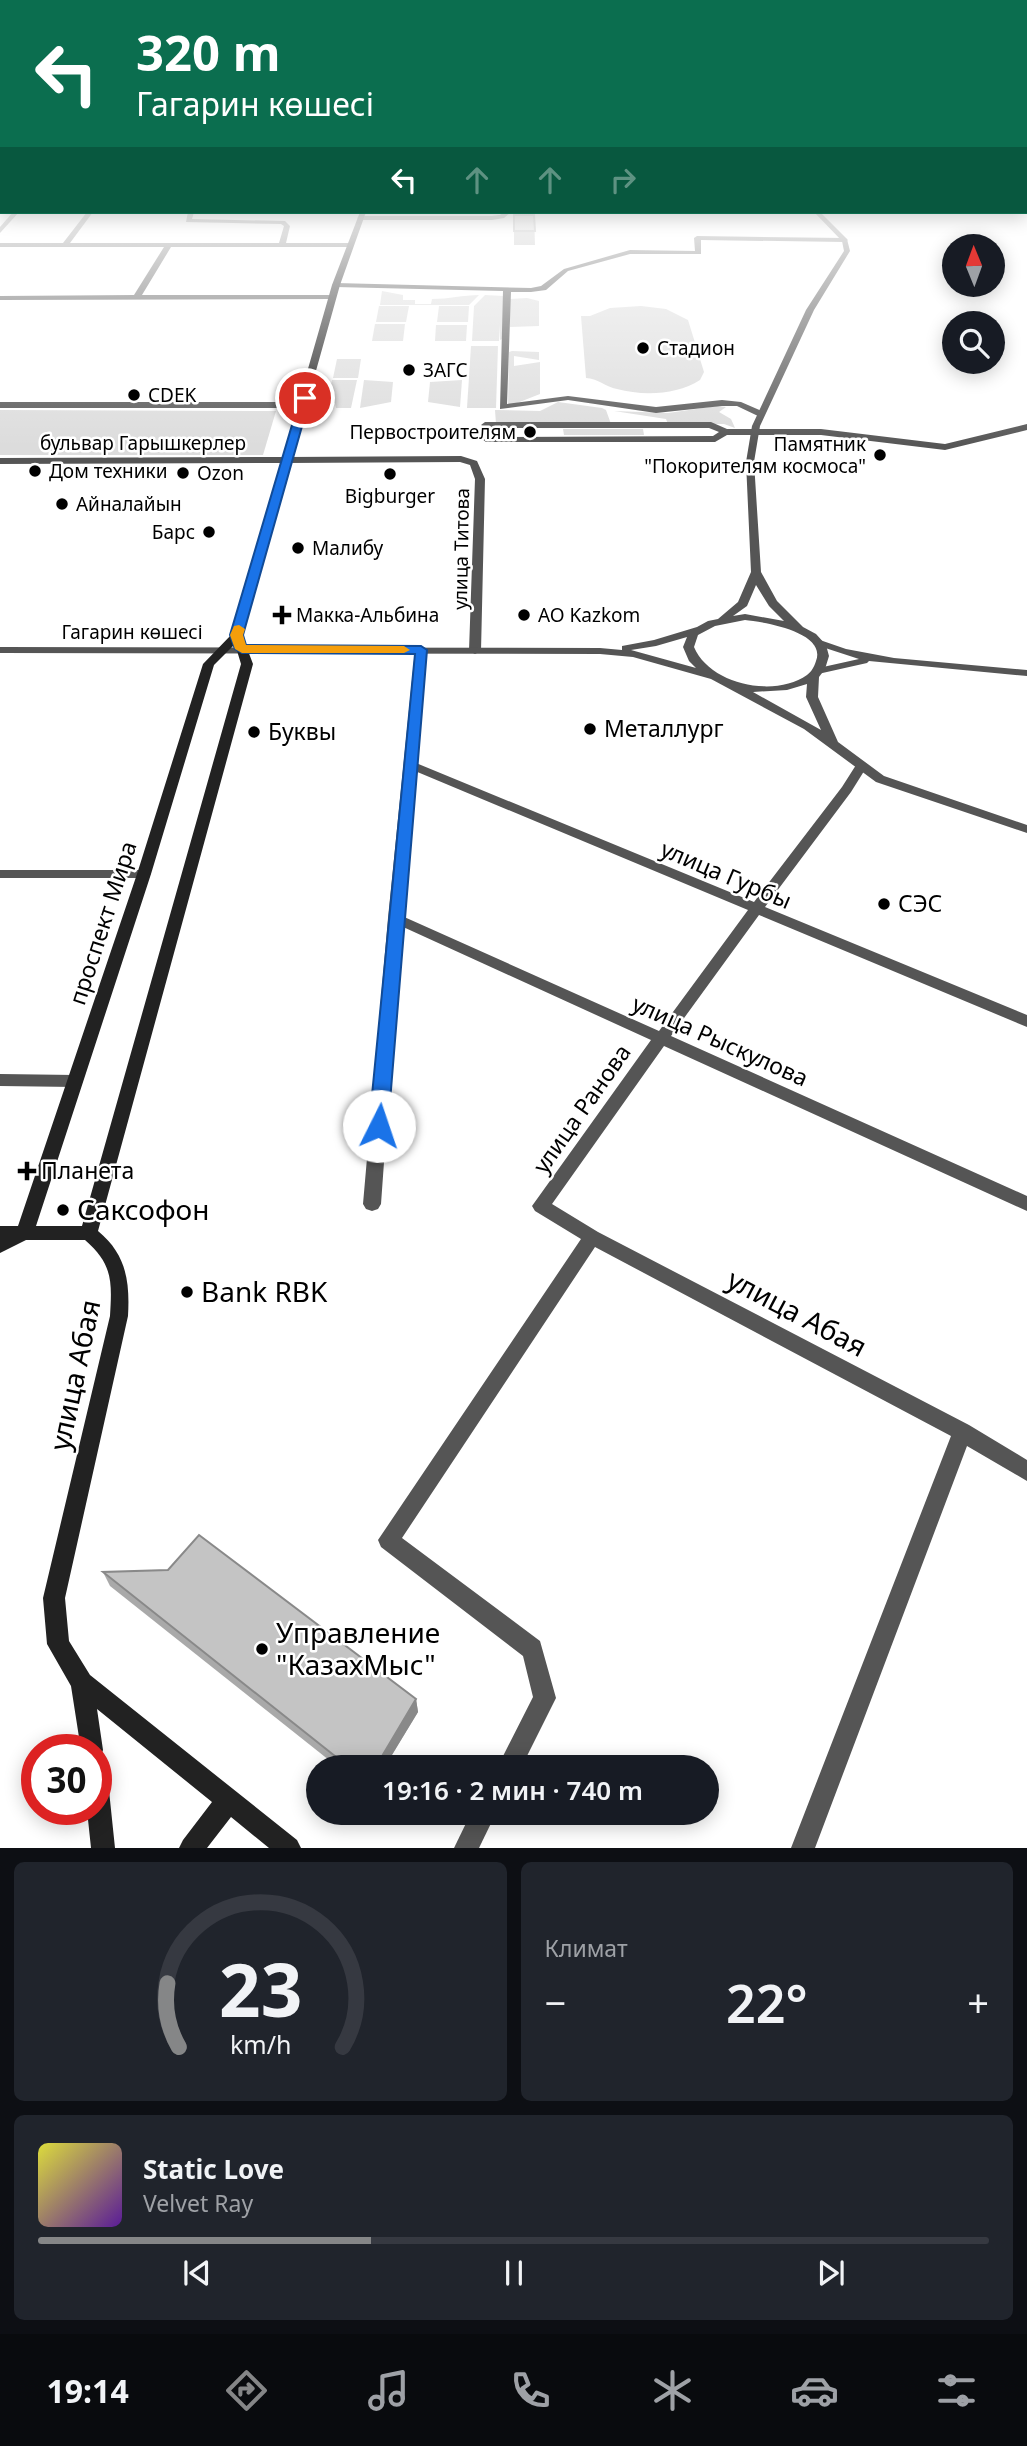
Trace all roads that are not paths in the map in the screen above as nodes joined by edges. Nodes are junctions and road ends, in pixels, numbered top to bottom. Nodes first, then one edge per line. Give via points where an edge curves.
1 (151, 274) edge
2 (339, 274) edge
3 (561, 274) edge
4 (832, 274) edge
5 (336, 285) junction
6 (507, 290) junction
7 (137, 297) junction
8 (332, 297) junction
9 (0, 298) edge
10 (0, 405) edge
11 (303, 405) junction
12 (761, 414) junction
13 (485, 425) dead end
14 (651, 425) junction
15 (551, 426) junction
16 (1027, 427) edge
17 (728, 432) junction
18 (552, 438) junction
19 (654, 438) junction
20 (486, 439) dead end
21 (461, 459) joint
22 (287, 460) junction
23 (0, 461) edge
24 (756, 572) junction
25 (719, 621) junction
26 (702, 628) junction
27 (798, 628) junction
28 (239, 642) junction
29 (817, 642) junction
30 (223, 649) junction
31 (0, 650) edge
32 (421, 650) junction
33 (475, 650) junction
34 (600, 651) junction
35 (874, 660) junction
36 (816, 673) junction
37 (1027, 673) edge
38 (710, 676) junction
39 (729, 684) junction
40 (832, 744) junction
41 (411, 765) junction
42 (860, 768) junction
43 (1027, 829) edge
44 (0, 874) edge
45 (144, 874) junction
46 (754, 909) junction
47 (395, 918) junction
48 (1027, 1021) edge
49 (660, 1038) junction
50 (0, 1080) edge
51 (75, 1081) junction
52 (372, 1204) dead end
53 (1027, 1204) edge
54 (541, 1206) joint
55 (25, 1232) junction
56 (0, 1233) edge
57 (89, 1233) junction
58 (592, 1237) junction
59 (0, 1246) edge
60 (962, 1432) junction
61 (1027, 1471) edge
62 (82, 1683) junction
63 (90, 1734) edge
64 (515, 1755) edge
65 (228, 1801) junction
66 (101, 1825) edge
67 (478, 1825) edge
68 (103, 1847) edge
69 (191, 1847) edge
70 (289, 1847) edge
71 (466, 1847) edge
72 (803, 1847) edge

1 - 7 street
2 - 5 main road, проспект Мира
3 - 6 street via 543,288
4 - 12 street
5 - 6 street
5 - 8 main road, проспект Мира
6 - 12 street via 503,407 568,398 656,410 738,404
7 - 8 street
7 - 9 street
8 - 11 main road, проспект Мира
10 - 11 street, бульвар Гарышкерлер
11 - 22 main road, проспект Мира
12 - 24 street via 750,462
13 - 15 street
14 - 15 street
14 - 17 street via 711,425
14 - 19 street
15 - 18 street
16 - 17 street via 945,447 821,432
17 - 19 street via 715,439
18 - 19 street
18 - 20 street
21 - 22 street, бульвар Гарышкерлер
21 - 33 street, улица Титова via 474,463 480,479
22 - 23 street, бульвар Гарышкерлер
22 - 28 main road, проспект Мира
24 - 25 street via 743,604
24 - 27 street via 772,605
25 - 26 street
25 - 27 street via 760,618
26 - 34 street via 656,643
26 - 38 street via 690,640 689,655
27 - 29 street
28 - 30 main road, проспект Мира
28 - 32 street
28 - 57 main road, проспект Мира via 247,664
29 - 35 street
29 - 36 street via 823,658
30 - 31 street, Гагарин көшесі
30 - 45 main road, проспект Мира via 209,664
32 - 33 street
32 - 41 street
33 - 34 street
34 - 38 street via 634,654
35 - 36 street
35 - 37 street
36 - 39 street via 778,688
36 - 40 street via 812,697
38 - 39 street
39 - 40 street
40 - 42 street
41 - 46 street, улица Гурбы
41 - 47 street
42 - 43 street
42 - 46 street, улица Ранова
44 - 45 street
45 - 51 main road, проспект Мира
46 - 48 street, улица Гурбы
46 - 49 street, улица Ранова
47 - 49 street, улица Рыскулова
47 - 52 street
49 - 53 street, улица Рыскулова
49 - 54 street, улица Ранова
50 - 51 street
51 - 55 main road, проспект Мира
54 - 58 street, улица Абая
55 - 56 main road
55 - 57 main road
55 - 59 main road
57 - 62 main road, улица Абая via 106,1246 122,1283 54,1598 58,1644
58 - 60 street, улица Абая
58 - 64 street via 388,1540 532,1648 545,1698
60 - 61 street, улица Абая
60 - 72 street
62 - 63 main road
62 - 65 main road
65 - 69 main road
65 - 70 main road
66 - 68 main road
67 - 71 street

